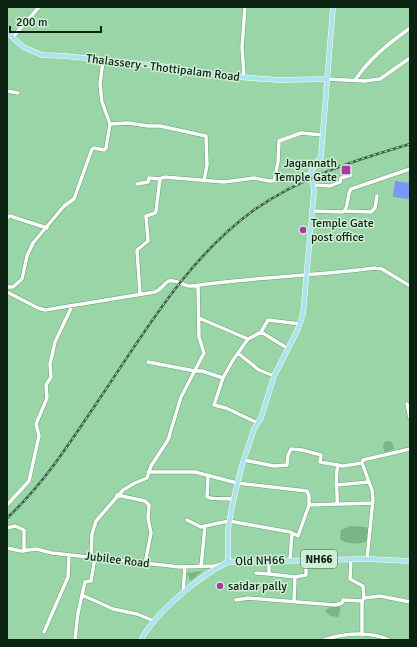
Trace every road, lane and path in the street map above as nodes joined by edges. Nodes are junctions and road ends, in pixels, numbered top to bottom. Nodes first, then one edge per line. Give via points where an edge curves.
1 (39, 7) edge
2 (245, 7) edge
3 (333, 7) edge
4 (410, 28) edge
5 (7, 32) edge
6 (13, 37) junction
7 (410, 58) edge
8 (103, 61) junction
9 (244, 77) junction
10 (327, 79) junction
11 (355, 80) junction
12 (7, 91) edge
13 (18, 93) dead end
14 (110, 124) junction
15 (323, 135) junction
16 (410, 170) edge
17 (311, 173) junction
18 (351, 175) dead end
19 (160, 179) junction
20 (204, 181) junction
21 (274, 181) junction
22 (137, 184) dead end
23 (314, 185) junction
24 (377, 196) dead end
25 (313, 211) junction
26 (345, 211) junction
27 (7, 218) edge
28 (47, 228) junction
29 (307, 274) junction
30 (198, 285) junction
31 (410, 286) edge
32 (7, 287) edge
33 (7, 292) edge
34 (140, 294) junction
35 (72, 306) junction
36 (199, 318) junction
37 (300, 324) junction
38 (261, 332) junction
39 (248, 339) junction
40 (287, 348) junction
41 (239, 354) junction
42 (148, 362) dead end
43 (195, 371) junction
44 (274, 376) junction
45 (223, 378) junction
46 (407, 404) dead end
47 (410, 418) edge
48 (258, 423) junction
49 (410, 448) edge
50 (244, 460) junction
51 (362, 463) junction
52 (338, 465) junction
53 (148, 472) junction
54 (208, 476) junction
55 (369, 482) junction
56 (237, 483) junction
57 (336, 485) junction
58 (117, 495) junction
59 (233, 499) junction
60 (373, 503) junction
61 (337, 504) junction
62 (7, 505) edge
63 (309, 505) junction
64 (187, 520) dead end
65 (229, 522) junction
66 (205, 526) junction
67 (7, 528) edge
68 (292, 533) junction
69 (7, 548) edge
70 (24, 551) junction
71 (69, 555) junction
72 (93, 557) junction
73 (351, 559) junction
74 (367, 559) junction
75 (269, 560) junction
76 (290, 560) junction
77 (306, 560) junction
78 (410, 561) edge
79 (228, 562) junction
80 (145, 564) junction
81 (185, 567) junction
82 (201, 567) junction
83 (256, 573) dead end
84 (269, 574) junction
85 (295, 576) junction
86 (183, 594) junction
87 (82, 595) junction
88 (363, 599) junction
89 (236, 600) dead end
90 (294, 601) junction
91 (410, 602) edge
92 (154, 621) junction
93 (44, 632) dead end
94 (362, 635) junction
95 (76, 640) edge
96 (141, 640) edge
97 (324, 640) edge
98 (389, 640) edge

1 - 6 street
2 - 9 street via 242,47
3 - 10 main road
4 - 11 street via 385,46
5 - 6 main road, Thalassery - Thottipalam Road
6 - 8 main road, Thalassery - Thottipalam Road via 24,47 42,55
7 - 11 street via 380,79
8 - 9 main road, Thalassery - Thottipalam Road
8 - 14 street via 100,84 102,102
9 - 10 main road, Thalassery - Thottipalam Road via 280,80
10 - 11 street
10 - 15 main road
12 - 13 street
14 - 20 street via 160,126 206,136 207,165
14 - 28 street via 106,148 92,150 74,199 64,206
15 - 17 main road via 320,158
15 - 21 street via 301,133 279,141
16 - 26 street via 351,189
17 - 21 street
17 - 23 main road
18 - 23 street via 330,186
19 - 20 street via 182,177
19 - 22 street via 149,178 148,182
19 - 34 street via 156,211 146,216 148,241 137,250
20 - 21 street via 233,182 254,178
23 - 25 main road
24 - 26 street via 372,212
25 - 26 street
25 - 29 main road
27 - 28 street via 10,216
28 - 32 street via 30,249 22,279 13,287
29 - 30 street via 235,279
29 - 31 street via 374,268 382,269
29 - 37 main road via 305,306
30 - 34 street via 184,286 174,281 167,282 159,290
30 - 36 street
33 - 35 street via 42,309
34 - 35 street
35 - 62 street via 52,354 51,377 46,385 46,398 36,424 39,436 32,474 22,490
36 - 39 street
36 - 43 street via 199,337 204,353
37 - 38 street via 268,320
37 - 40 main road
38 - 39 street
38 - 40 street
39 - 41 street
40 - 44 main road
41 - 44 street via 259,370
41 - 45 street
42 - 43 street
43 - 45 street
43 - 53 street via 181,398 168,440
44 - 48 main road
45 - 48 street via 214,405
46 - 47 street
48 - 50 main road
49 - 51 street via 368,458
50 - 52 street via 287,466 291,449 321,455 320,462
50 - 56 main road
51 - 52 street
51 - 55 street
52 - 57 street
53 - 54 street via 195,472
53 - 58 street via 147,478
54 - 56 street
54 - 59 street via 207,497
55 - 57 street
55 - 60 street
56 - 59 main road
56 - 63 street via 307,491
57 - 61 street
58 - 72 street via 93,528
58 - 80 street via 145,501 149,505 151,533
59 - 65 main road
60 - 61 street
60 - 74 street
61 - 63 street
63 - 68 street via 298,536
64 - 66 street via 201,527
65 - 66 street
65 - 68 street
65 - 79 main road
66 - 82 street
67 - 70 street via 15,526 24,530
68 - 76 street
69 - 70 street, Jubilee Road
70 - 71 street, Jubilee Road via 36,549
71 - 72 street, Jubilee Road
71 - 93 street via 68,576
72 - 80 street, Jubilee Road
72 - 87 street via 91,581 85,582
73 - 74 main road, Old NH66 / NH66
73 - 77 main road, Old NH66 / NH66
73 - 88 street via 350,580 363,586
74 - 78 main road, Old NH66 / NH66
75 - 76 main road, Old NH66 / NH66
75 - 79 main road, Old NH66 / NH66
75 - 84 street
76 - 77 main road, Old NH66 / NH66
77 - 85 street via 306,575
79 - 82 street, Jubilee Road
79 - 86 main road, Old NH66 / NH66 via 212,570
80 - 81 street, Jubilee Road
81 - 82 street, Jubilee Road
81 - 86 street
83 - 84 street
84 - 85 street
85 - 90 street
86 - 92 main road, Old NH66 / NH66
87 - 92 street via 114,609
87 - 95 street
88 - 90 street via 343,600 342,603 335,605
88 - 91 street via 380,596
88 - 94 street
89 - 90 street via 248,598 263,601
92 - 96 main road, Old NH66 / NH66
94 - 97 street
94 - 98 street via 374,635

